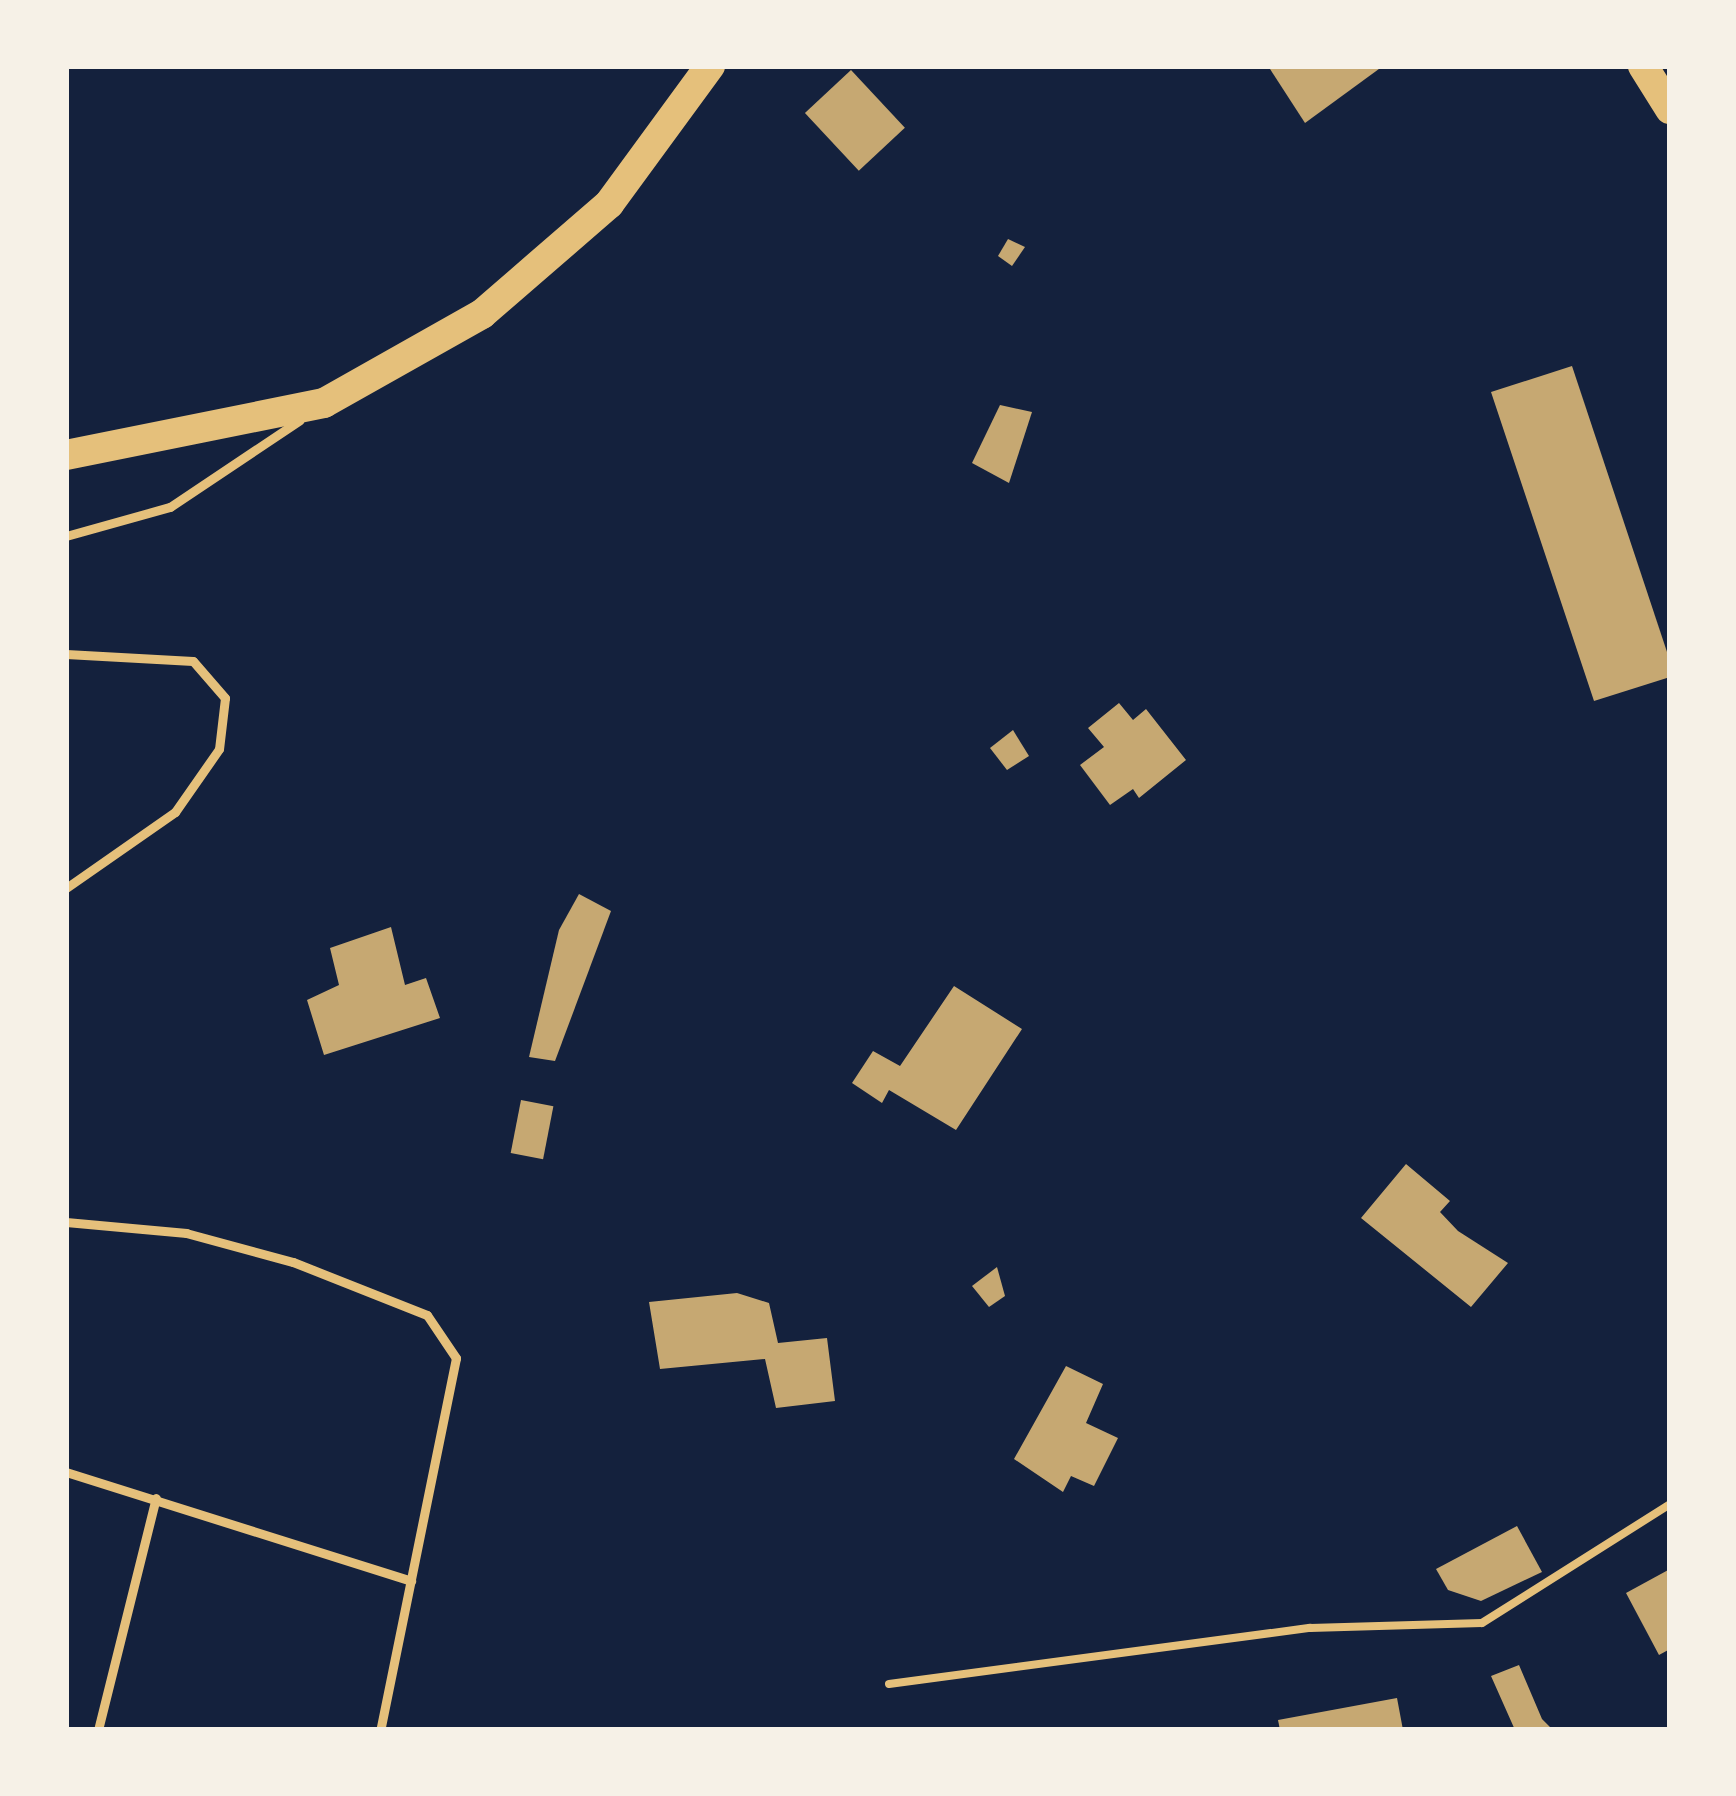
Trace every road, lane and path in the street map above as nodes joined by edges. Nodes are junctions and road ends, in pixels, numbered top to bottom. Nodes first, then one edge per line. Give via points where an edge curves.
1 (710, 66) edge
2 (1643, 66) edge
3 (1670, 109) edge
4 (324, 404) junction
5 (66, 455) edge
6 (66, 536) edge
7 (66, 654) edge
8 (66, 888) edge
9 (66, 1222) edge
10 (66, 1472) edge
11 (156, 1498) junction
12 (1670, 1504) edge
13 (410, 1581) junction
14 (889, 1684) dead end
15 (98, 1730) edge
16 (380, 1730) edge

1 - 4 main road via 609,204 482,314
2 - 3 main road
4 - 5 main road
4 - 6 lane via 170,507
7 - 8 lane via 193,661 225,698 219,748 176,812
9 - 13 lane via 186,1233 427,1315 456,1358
10 - 11 lane
11 - 13 lane
11 - 15 lane
12 - 14 path via 1482,1623 1310,1628
13 - 16 lane

